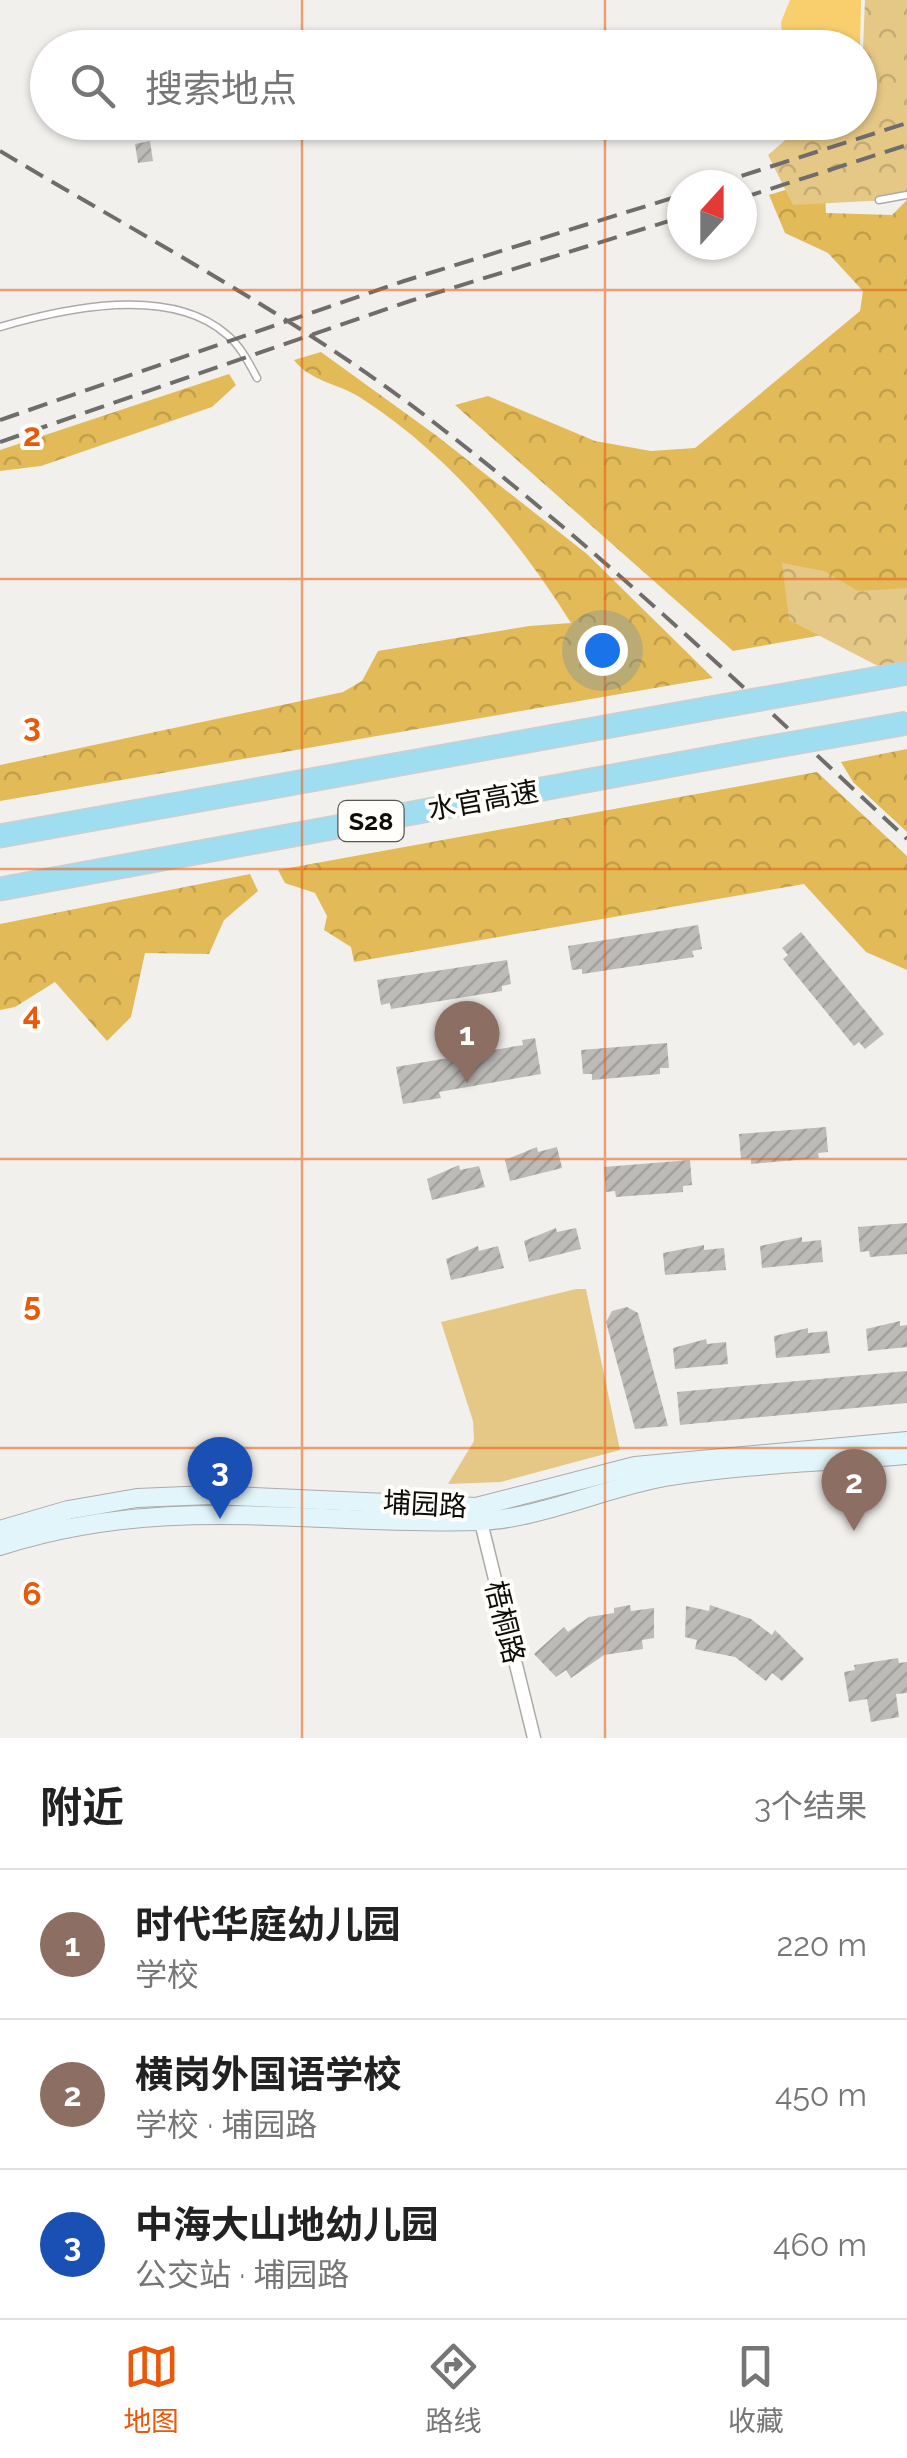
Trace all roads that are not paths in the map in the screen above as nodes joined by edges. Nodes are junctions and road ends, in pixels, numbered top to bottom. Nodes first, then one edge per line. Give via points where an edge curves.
1 (907, 194) edge
2 (879, 200) dead end
3 (0, 327) edge
4 (258, 378) dead end
5 (907, 673) edge
6 (907, 723) edge
7 (0, 836) edge
8 (0, 889) edge
9 (907, 1441) edge
10 (907, 1455) edge
11 (479, 1514) junction
12 (0, 1530) edge
13 (0, 1546) edge
14 (534, 1738) edge

1 - 2 lane
3 - 4 lane via 97,308 183,312 226,333
5 - 7 highway, 水官高速 / S28, bridge
6 - 8 highway, 水官高速 / S28, bridge
9 - 11 street, 埔园路 via 635,1466
10 - 11 street, 埔园路 via 668,1476
11 - 12 street, 埔园路 via 210,1495 137,1498
11 - 13 street, 埔园路 via 151,1514
11 - 14 street, 梧桐路

